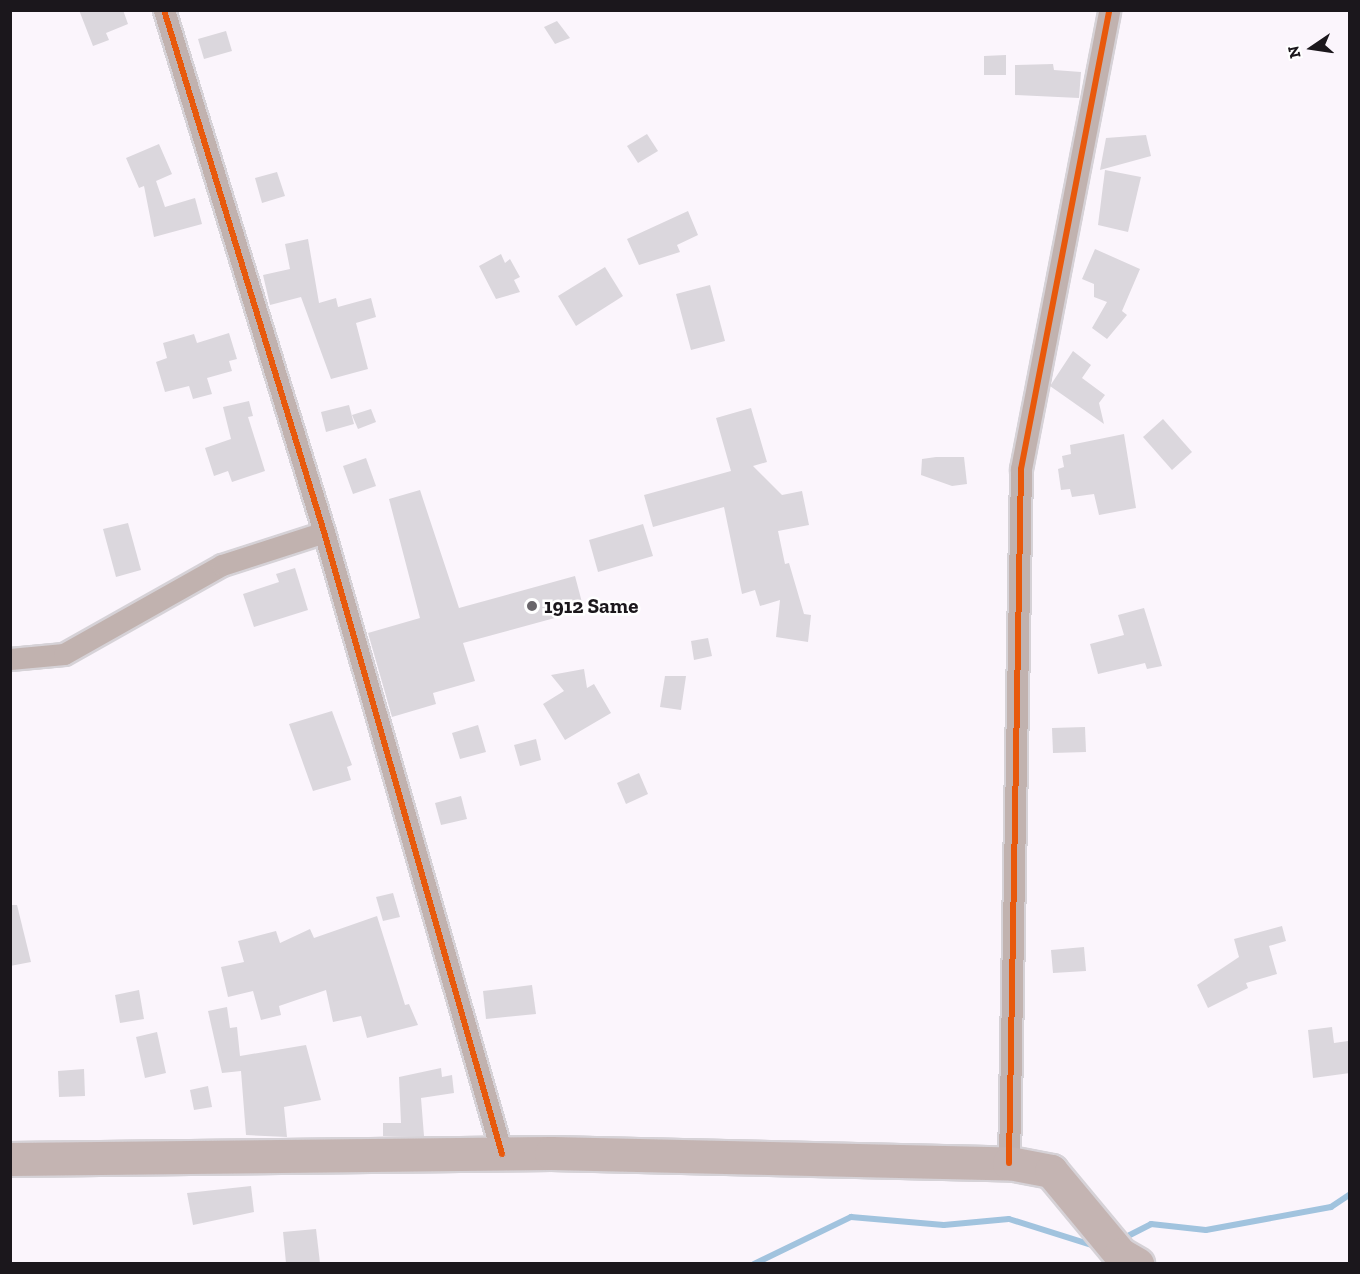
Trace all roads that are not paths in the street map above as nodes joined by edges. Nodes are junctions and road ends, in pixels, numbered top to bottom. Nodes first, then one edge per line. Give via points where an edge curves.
1 (164, 10) edge
2 (1109, 10) edge
3 (324, 532) junction
4 (10, 659) edge
5 (502, 1154) junction
6 (10, 1159) edge
7 (1009, 1163) junction
8 (1137, 1263) edge

1 - 3 street
2 - 7 street via 1021,470
3 - 4 street via 222,565 64,654
3 - 5 street
5 - 6 main road
5 - 7 main road
7 - 8 main road via 1051,1171 1120,1254

